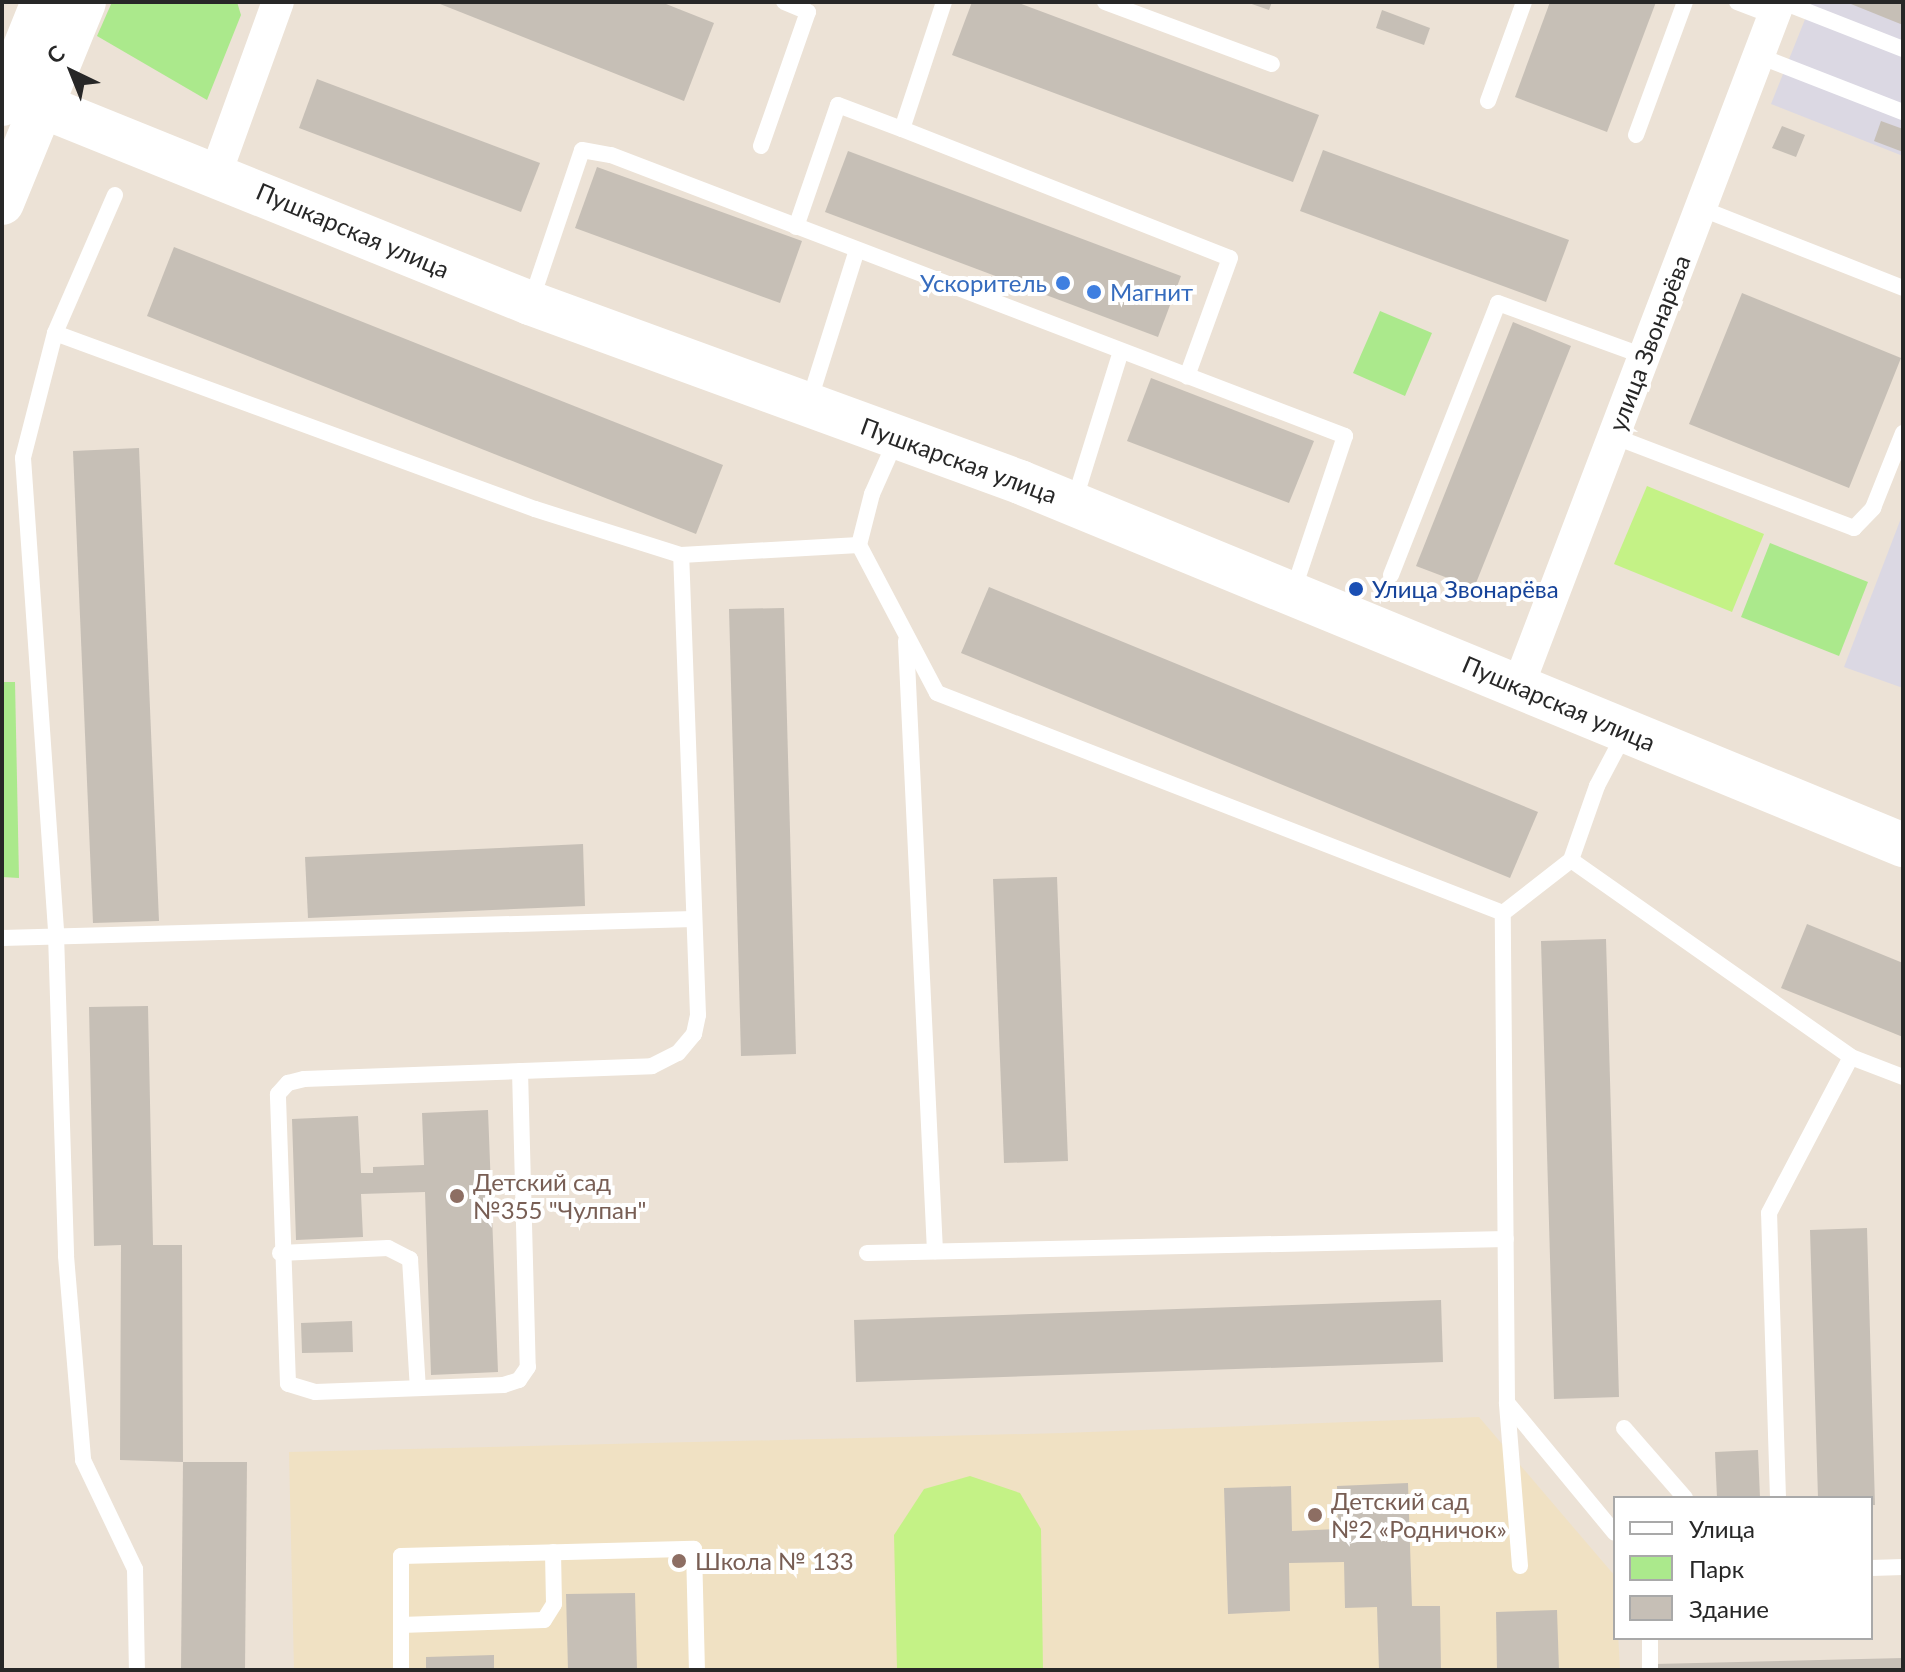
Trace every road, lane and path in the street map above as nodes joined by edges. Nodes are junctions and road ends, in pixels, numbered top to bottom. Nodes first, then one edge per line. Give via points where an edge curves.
1 (43, 2) edge
2 (84, 2) edge
3 (278, 2) edge
4 (784, 2) edge
5 (944, 2) edge
6 (1105, 2) edge
7 (1685, 2) edge
8 (1737, 2) edge
9 (1521, 3) edge
10 (1779, 7) edge
11 (1903, 49) edge
12 (1759, 56) junction
13 (1272, 64) dead end
14 (17, 100) edge
15 (1488, 101) dead end
16 (1903, 112) edge
17 (902, 129) junction
18 (1636, 135) dead end
19 (761, 146) dead end
20 (216, 173) junction
21 (115, 195) dead end
22 (2, 203) edge
23 (1700, 208) junction
24 (796, 227) junction
25 (857, 250) junction
26 (1903, 288) edge
27 (530, 303) junction
28 (55, 333) junction
29 (1121, 351) junction
30 (1644, 356) junction
31 (1187, 376) junction
32 (809, 404) junction
33 (1903, 433) edge
34 (1613, 436) junction
35 (897, 438) junction
36 (1073, 503) junction
37 (859, 545) junction
38 (681, 555) junction
39 (1391, 575) dead end
40 (1291, 596) junction
41 (905, 637) junction
42 (1519, 684) junction
43 (1626, 730) junction
44 (1903, 845) edge
45 (1571, 860) junction
46 (1503, 913) junction
47 (694, 919) junction
48 (56, 934) junction
49 (2, 938) edge
50 (1851, 1057) junction
51 (520, 1071) junction
52 (1903, 1077) edge
53 (1506, 1239) junction
54 (935, 1251) junction
55 (280, 1253) junction
56 (867, 1253) dead end
57 (418, 1388) junction
58 (1507, 1403) junction
59 (1624, 1428) dead end
60 (1683, 1496) edge
61 (1778, 1496) edge
62 (1613, 1531) edge
63 (553, 1552) junction
64 (1520, 1566) dead end
65 (1903, 1567) edge
66 (1873, 1568) edge
67 (401, 1625) junction
68 (1650, 1640) edge
69 (137, 1670) edge
70 (401, 1670) edge
71 (697, 1670) edge
72 (1650, 1670) edge

1 - 14 main road
2 - 14 main road
3 - 20 street
4 - 19 lane via 808,12
5 - 17 lane
6 - 13 lane
7 - 18 lane
8 - 10 lane
9 - 15 lane
10 - 11 lane
10 - 12 street, улица Звонарёва
12 - 16 lane
12 - 23 street, улица Звонарёва
14 - 20 main road, Пушкарская улица
14 - 22 main road
17 - 24 lane via 838,105
17 - 31 lane via 1230,258
20 - 27 main road, Пушкарская улица
21 - 28 lane
23 - 26 lane
23 - 30 street, улица Звонарёва
24 - 25 lane
24 - 27 lane via 611,155 582,150
25 - 29 lane
25 - 32 lane
27 - 32 main road, Пушкарская улица
28 - 38 lane via 535,509
28 - 48 lane via 23,458
29 - 31 lane
29 - 36 lane
30 - 34 street, улица Звонарёва
30 - 39 lane via 1498,303
31 - 40 lane via 1345,436
32 - 35 main road, Пушкарская улица
33 - 34 lane via 1873,508 1854,528
34 - 42 street, улица Звонарёва
35 - 36 main road, Пушкарская улица
35 - 37 lane via 872,494
36 - 40 main road, Пушкарская улица
37 - 38 lane
37 - 41 lane
38 - 47 lane
40 - 42 main road, Пушкарская улица
41 - 46 lane via 937,693
41 - 54 lane
42 - 43 main road, Пушкарская улица
43 - 44 main road, Пушкарская улица
43 - 45 lane via 1597,786
45 - 46 lane
45 - 50 lane
46 - 53 lane
47 - 48 lane
47 - 51 lane via 697,1024 671,1060 652,1066
48 - 49 lane
48 - 69 lane via 66,1256 83,1460 135,1569
50 - 52 lane
50 - 61 lane via 1769,1213
51 - 55 lane via 288,1083 275,1110
51 - 57 lane via 528,1367 519,1380 504,1385
53 - 54 lane
53 - 58 lane
54 - 56 lane
55 - 57 lane via 388,1248 410,1259
55 - 57 lane via 288,1384 315,1392
58 - 62 lane
58 - 64 lane
59 - 60 lane
63 - 67 lane via 554,1604 544,1620
63 - 67 lane via 401,1556
63 - 71 lane via 694,1549
65 - 66 lane
67 - 70 lane
68 - 72 lane

